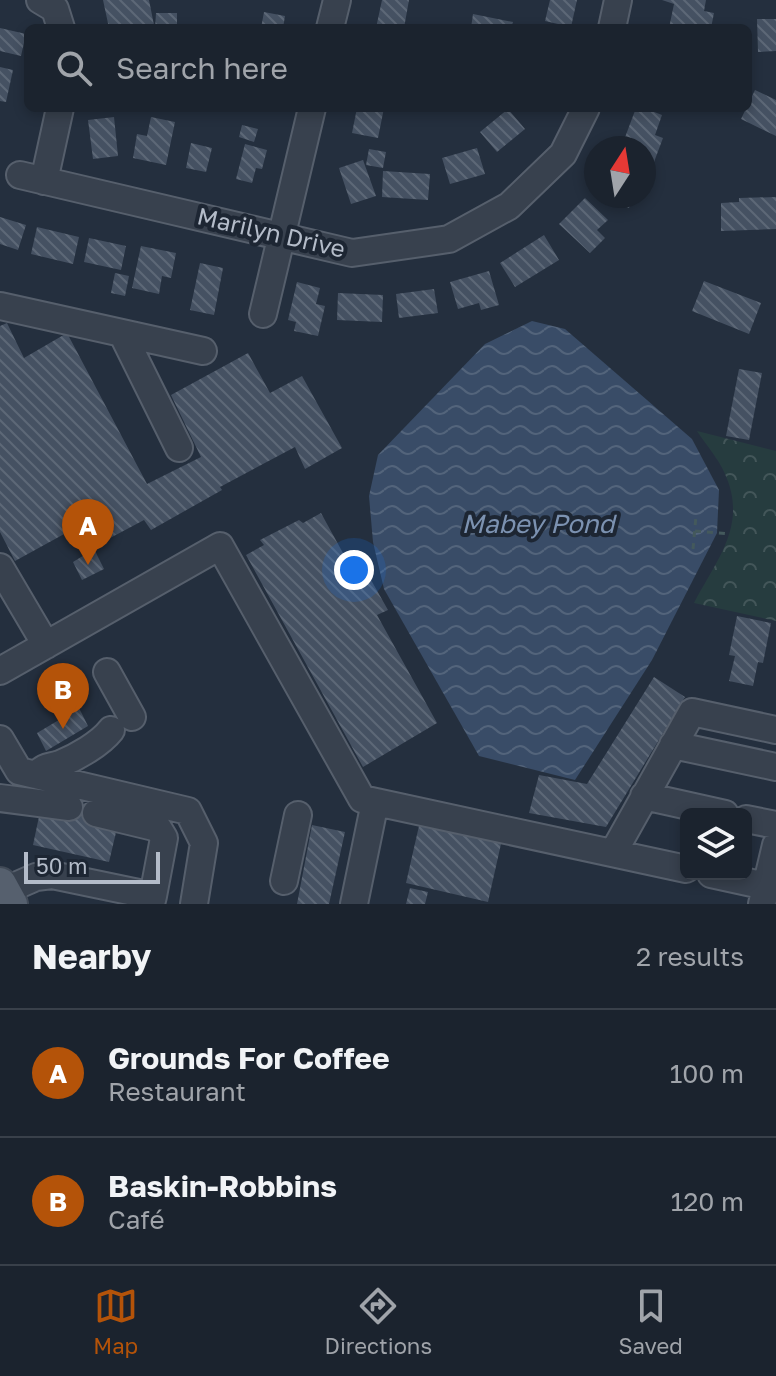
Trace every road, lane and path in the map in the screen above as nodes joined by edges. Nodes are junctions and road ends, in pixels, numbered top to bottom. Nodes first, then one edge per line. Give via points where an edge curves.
1 (40, 0) edge
2 (337, 0) edge
3 (618, 0) edge
4 (60, 24) edge
5 (331, 24) edge
6 (613, 24) edge
7 (58, 112) edge
8 (311, 112) edge
9 (584, 112) edge
10 (281, 236) junction
11 (0, 306) edge
12 (263, 314) dead end
13 (122, 333) junction
14 (203, 351) dead end
15 (179, 448) dead end
16 (696, 516) dead end
17 (695, 531) junction
18 (730, 534) dead end
19 (693, 549) dead end
20 (0, 567) edge
21 (46, 645) junction
22 (0, 671) edge
23 (107, 672) dead end
24 (776, 730) edge
25 (0, 739) edge
26 (673, 745) junction
27 (776, 767) edge
28 (42, 770) junction
29 (644, 796) junction
30 (0, 798) edge
31 (375, 802) junction
32 (69, 807) dead end
33 (698, 808) edge
34 (298, 815) dead end
35 (109, 816) dead end
36 (752, 820) edge
37 (776, 825) edge
38 (776, 845) edge
39 (613, 853) junction
40 (680, 868) edge
41 (726, 880) edge
42 (284, 881) dead end
43 (764, 895) edge
44 (5, 896) edge
45 (152, 900) edge
46 (194, 904) edge
47 (354, 904) edge

1 - 4 street via 55,9
2 - 5 street
3 - 6 street
7 - 10 street, Marilyn Drive via 32,178
8 - 10 street
9 - 10 street, Marilyn Drive via 563,154 509,206 449,239 352,253
10 - 12 street
11 - 13 street
13 - 14 street
13 - 15 street
16 - 17 path
17 - 18 path
17 - 19 path
20 - 21 street
21 - 22 street
21 - 31 street via 220,546 362,799
23 - 28 street via 122,724
24 - 26 street via 692,712
25 - 28 street via 19,771
26 - 27 street
26 - 29 street
28 - 46 street via 188,811 204,843
29 - 33 street
29 - 39 street
30 - 32 street
31 - 39 street
31 - 47 street
34 - 42 street
35 - 45 street via 158,828 164,838
36 - 37 street
38 - 43 street
39 - 40 street
41 - 43 street
44 - 45 street via 36,877 52,875

